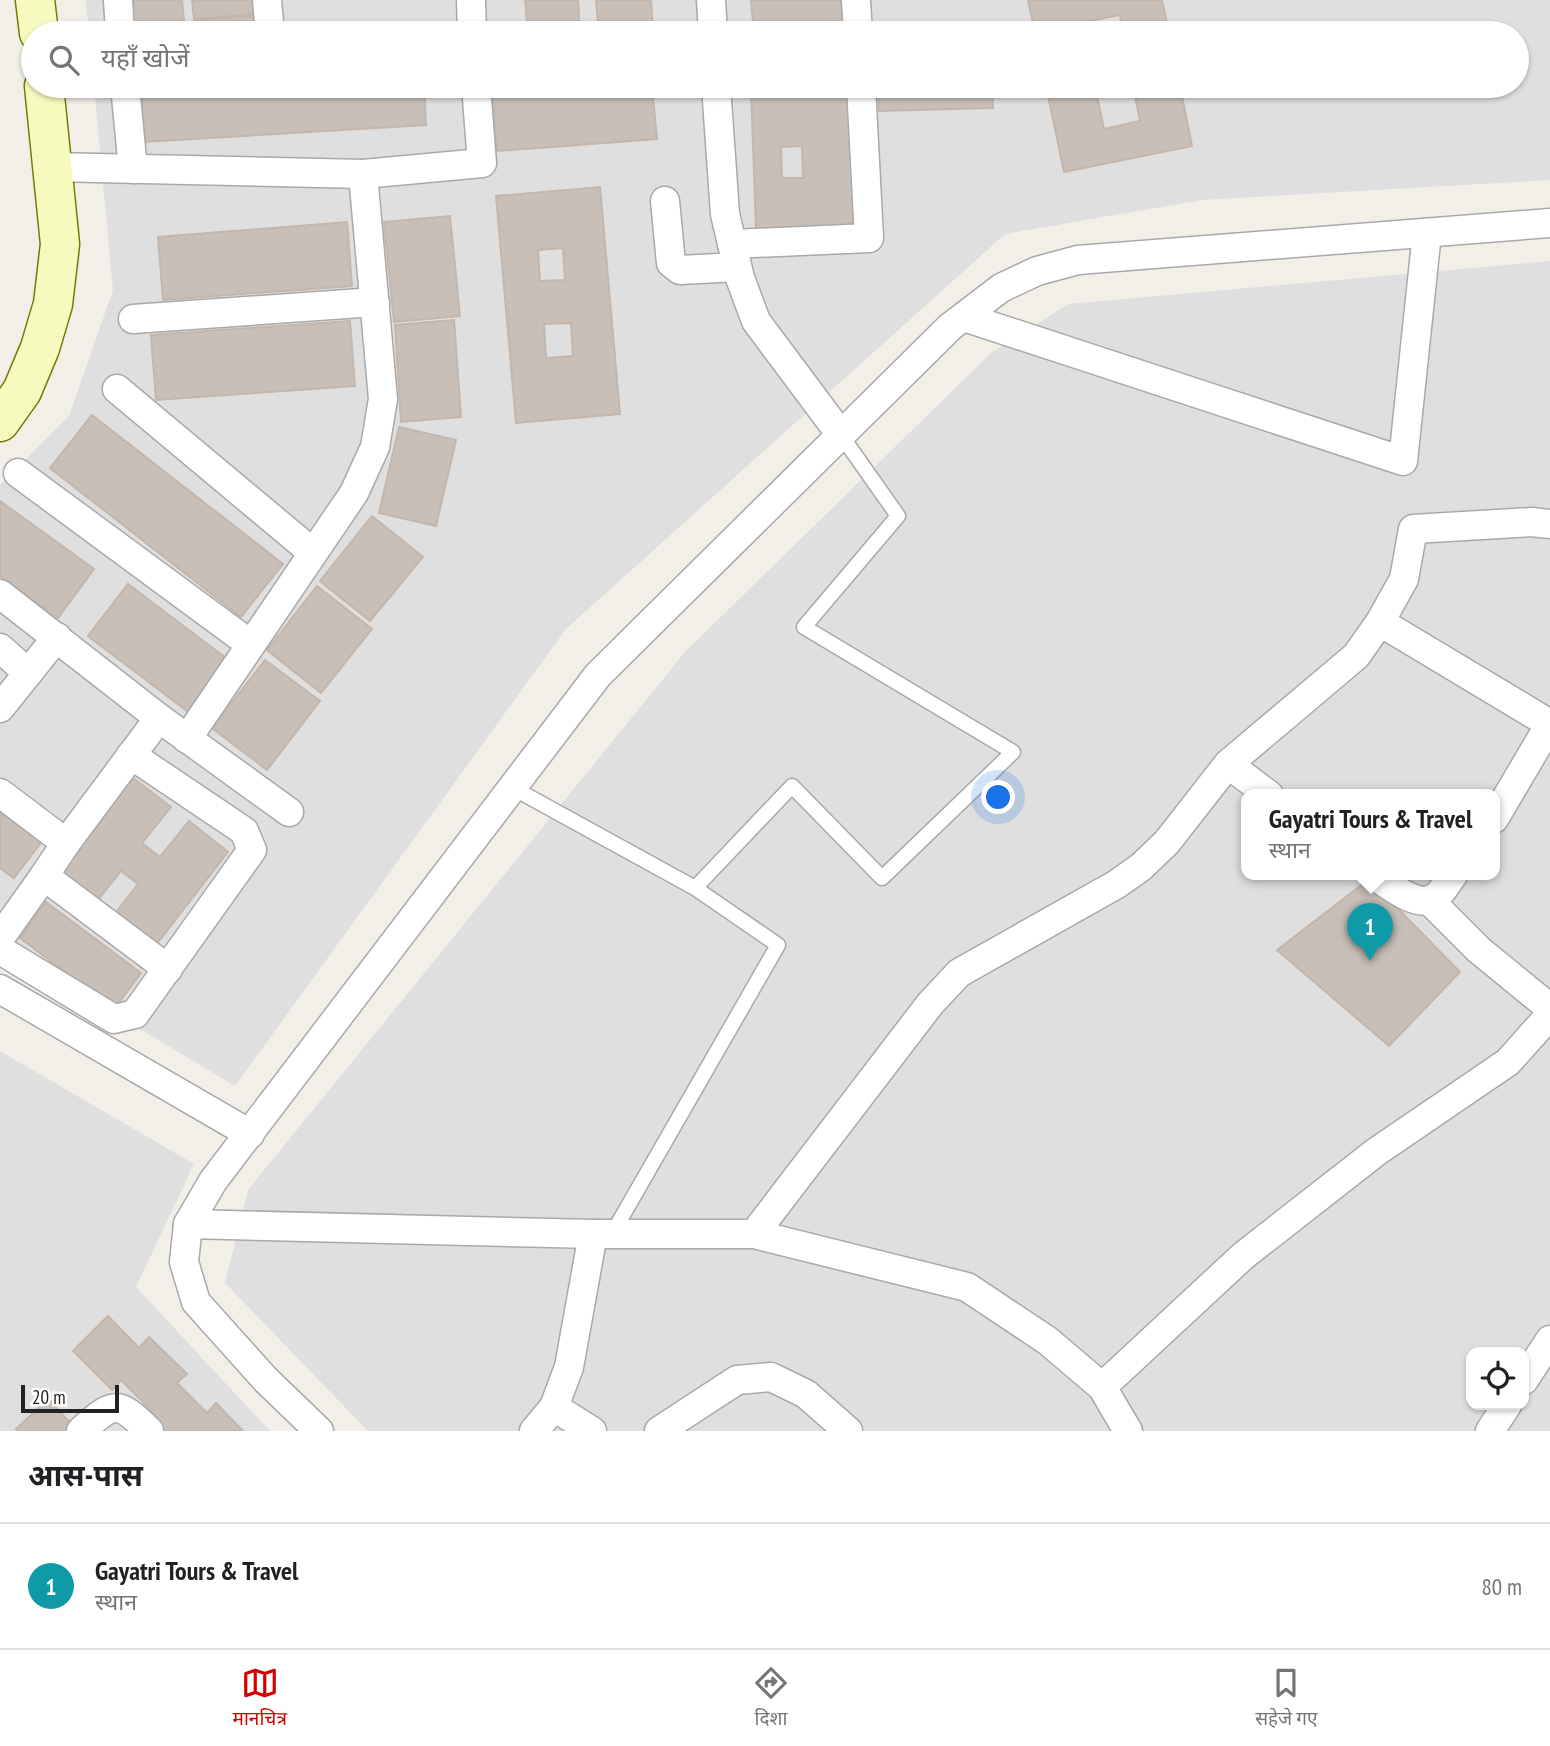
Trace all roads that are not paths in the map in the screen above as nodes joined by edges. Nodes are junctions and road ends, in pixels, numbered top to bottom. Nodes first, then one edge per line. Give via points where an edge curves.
1 (35, 0) edge
2 (118, 0) edge
3 (267, 0) edge
4 (471, 0) edge
5 (711, 0) edge
6 (856, 0) edge
7 (38, 21) edge
8 (119, 21) edge
9 (269, 21) edge
10 (472, 21) edge
11 (712, 21) edge
12 (857, 21) edge
13 (45, 98) edge
14 (126, 98) edge
15 (477, 98) edge
16 (717, 98) edge
17 (862, 98) edge
18 (52, 167) junction
19 (133, 169) junction
20 (363, 174) junction
21 (665, 201) dead end
22 (1550, 223) edge
23 (1427, 233) junction
24 (735, 256) junction
25 (375, 302) junction
26 (964, 317) junction
27 (134, 319) dead end
28 (117, 389) dead end
29 (0, 422) edge
30 (841, 435) junction
31 (18, 473) dead end
32 (1550, 524) edge
33 (312, 552) junction
34 (0, 594) edge
35 (1380, 622) junction
36 (57, 637) junction
37 (250, 644) junction
38 (0, 648) edge
39 (29, 673) junction
40 (0, 708) edge
41 (159, 718) junction
42 (1550, 724) edge
43 (187, 739) junction
44 (131, 755) junction
45 (1228, 764) junction
46 (513, 788) junction
47 (1261, 789) edge
48 (0, 793) edge
49 (1500, 808) edge
50 (289, 812) dead end
51 (66, 843) junction
52 (44, 876) junction
53 (1381, 880) edge
54 (1449, 880) edge
55 (695, 888) junction
56 (1430, 900) junction
57 (0, 938) edge
58 (0, 950) edge
59 (168, 969) junction
60 (0, 989) edge
61 (1550, 1008) edge
62 (1550, 1015) edge
63 (250, 1134) junction
64 (188, 1224) junction
65 (602, 1234) junction
66 (754, 1234) junction
67 (1550, 1340) edge
68 (1529, 1372) edge
69 (1102, 1387) junction
70 (554, 1407) junction
71 (1504, 1410) edge
72 (81, 1431) edge
73 (149, 1431) edge
74 (319, 1431) edge
75 (534, 1431) edge
76 (592, 1431) edge
77 (660, 1431) edge
78 (848, 1431) edge
79 (1128, 1431) edge
80 (1490, 1431) edge

1 - 7 street
2 - 8 street
3 - 9 street
4 - 10 street
5 - 11 street
6 - 12 street
13 - 18 street
14 - 19 street
15 - 20 street via 482,163
16 - 24 street via 725,214
17 - 24 street via 869,238
18 - 19 street
18 - 29 street via 60,244 54,304 22,391
19 - 20 street
20 - 25 street
21 - 24 street via 671,262 680,270
22 - 23 street
23 - 26 street via 1077,260 1037,271 1001,288
23 - 26 street via 1403,461
24 - 30 street via 756,321
25 - 27 street
25 - 33 street via 383,399 375,447 354,493
26 - 30 street
28 - 33 street
30 - 46 street via 598,675
30 - 55 lane via 898,516 804,627 1013,752 882,878 792,786
31 - 37 street
32 - 35 street via 1413,529 1404,579
33 - 37 street
34 - 36 street
35 - 42 street
35 - 45 street via 1356,656
36 - 39 street
36 - 41 street
37 - 43 street
38 - 39 street
39 - 40 street
41 - 43 street
41 - 44 street
42 - 49 street
43 - 50 street
44 - 51 street
44 - 59 street via 244,831 252,850
45 - 47 street
45 - 66 street via 1167,842 1141,867 959,973 930,1004
46 - 55 lane
46 - 63 street
48 - 51 street
51 - 52 street
52 - 57 street
52 - 59 street
53 - 56 street via 1398,892
54 - 56 street
55 - 65 lane via 778,945
56 - 61 street via 1479,950
58 - 59 street via 114,1019 135,1014
60 - 63 street
62 - 69 street via 1508,1062 1376,1153 1243,1256
63 - 64 street via 213,1181
64 - 65 street
64 - 74 street via 184,1262 196,1302
65 - 66 street
65 - 70 street via 569,1367
66 - 69 street via 967,1287 1048,1341
67 - 68 street
69 - 79 street
70 - 75 street
70 - 76 street
71 - 80 street
72 - 73 street via 103,1411 114,1408 129,1411
77 - 78 street via 737,1380 771,1377 806,1394

